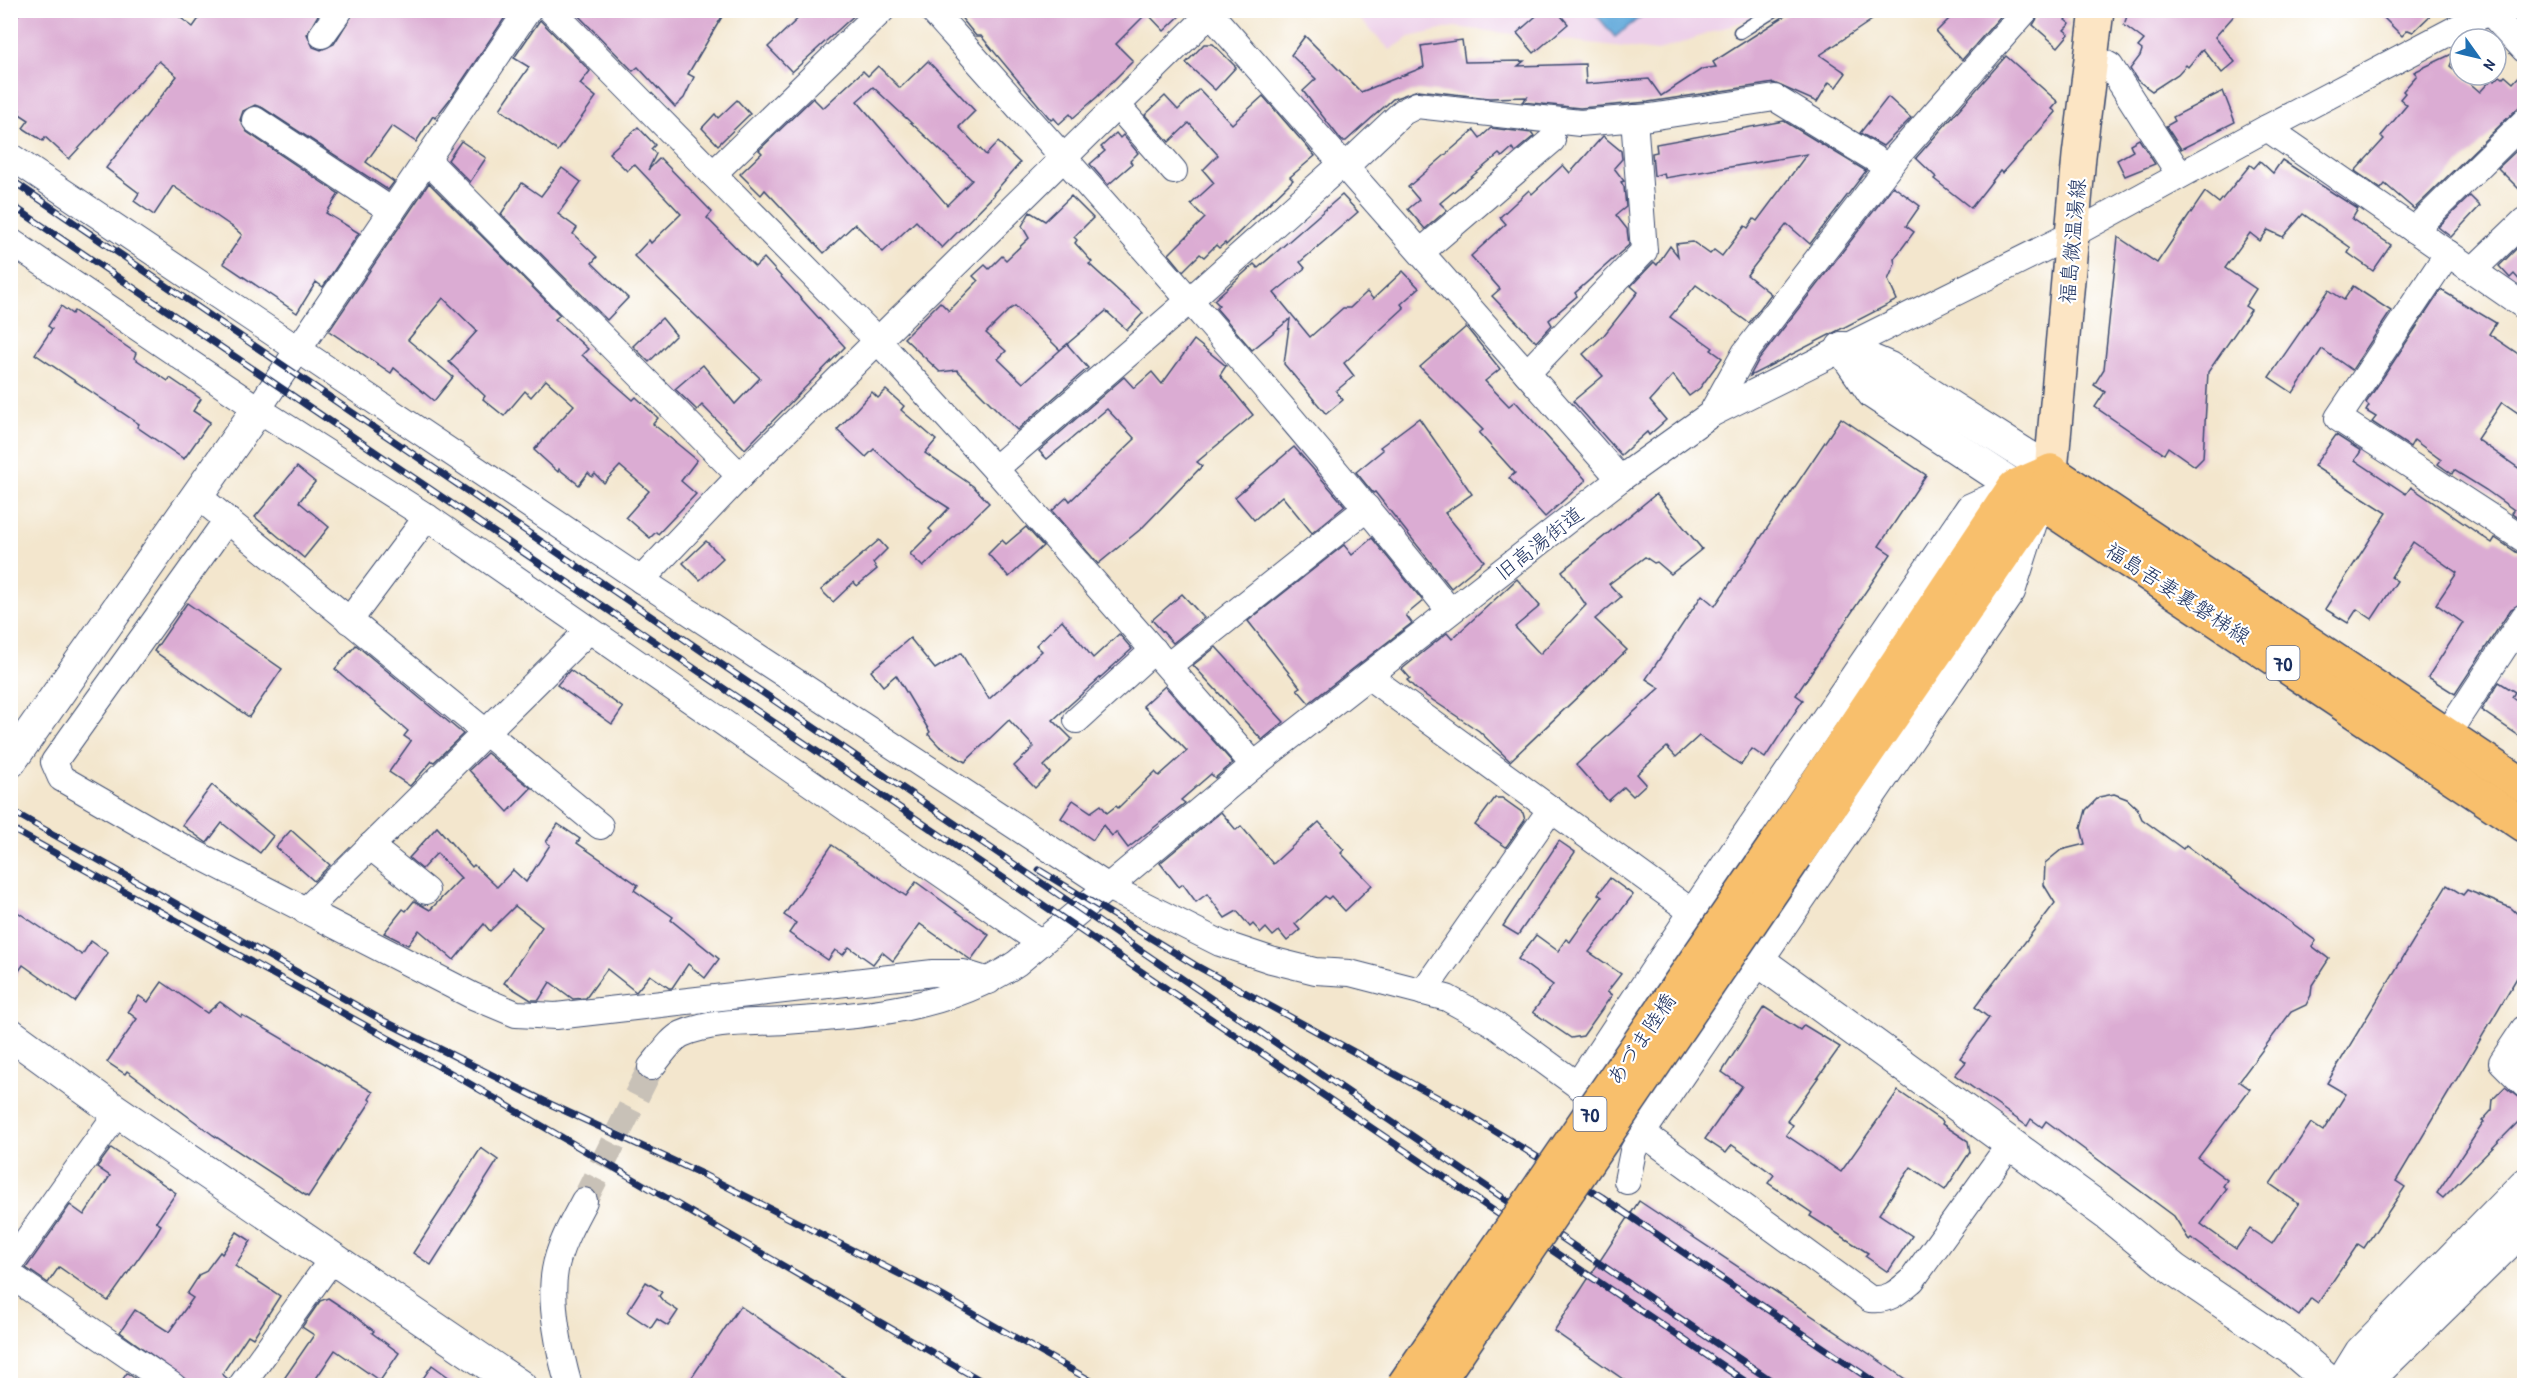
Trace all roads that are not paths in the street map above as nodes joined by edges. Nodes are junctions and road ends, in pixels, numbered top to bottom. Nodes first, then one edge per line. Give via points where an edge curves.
1 (340, 10) edge
2 (528, 10) edge
3 (551, 10) edge
4 (882, 10) edge
5 (932, 10) edge
6 (1775, 10) edge
7 (2026, 10) edge
8 (2097, 10) edge
9 (2490, 11) edge
10 (1208, 12) edge
11 (1740, 32) dead end
12 (322, 35) dead end
13 (2524, 49) edge
14 (2092, 56) junction
15 (1117, 105) junction
16 (1634, 118) junction
17 (255, 120) dead end
18 (2524, 122) edge
19 (2267, 128) junction
20 (1552, 140) dead end
21 (10, 156) edge
22 (1064, 158) junction
23 (427, 160) junction
24 (1343, 166) junction
25 (1888, 167) junction
26 (1174, 171) dead end
27 (713, 174) junction
28 (2180, 175) junction
29 (392, 211) junction
30 (2524, 221) edge
31 (2414, 230) junction
32 (2073, 234) junction
33 (10, 241) edge
34 (1421, 252) junction
35 (2448, 253) junction
36 (2473, 270) junction
37 (1189, 301) junction
38 (2524, 306) edge
39 (878, 341) junction
40 (1842, 348) junction
41 (299, 350) junction
42 (1527, 373) junction
43 (258, 409) junction
44 (1711, 414) junction
45 (995, 469) junction
46 (2051, 471) junction
47 (740, 476) junction
48 (1620, 479) junction
49 (2027, 495) junction
50 (198, 496) junction
51 (1367, 508) junction
52 (427, 517) junction
53 (227, 520) junction
54 (2524, 538) edge
55 (641, 580) junction
56 (1450, 611) junction
57 (2524, 617) edge
58 (349, 621) junction
59 (589, 630) junction
60 (1161, 658) junction
61 (1368, 676) junction
62 (1077, 720) dead end
63 (485, 732) junction
64 (2447, 734) junction
65 (11, 761) edge
66 (1254, 765) junction
67 (2522, 779) edge
68 (1551, 809) junction
69 (2524, 825) edge
70 (600, 826) dead end
71 (370, 846) junction
72 (1786, 849) junction
73 (1108, 887) junction
74 (426, 891) dead end
75 (305, 911) junction
76 (1692, 912) junction
77 (1041, 943) junction
78 (1760, 962) junction
79 (989, 981) junction
80 (1423, 992) junction
81 (2524, 1029) edge
82 (10, 1034) edge
83 (651, 1066) tunnel mouth
84 (1578, 1084) junction
85 (2524, 1084) edge
86 (118, 1112) junction
87 (1643, 1132) junction
88 (2010, 1144) junction
89 (1627, 1181) dead end
90 (2524, 1185) edge
91 (584, 1201) tunnel mouth
92 (2524, 1227) edge
93 (333, 1258) junction
94 (10, 1264) edge
95 (10, 1275) edge
96 (173, 1386) edge
97 (241, 1386) edge
98 (520, 1386) edge
99 (569, 1386) edge
100 (1403, 1386) edge
101 (1435, 1386) edge
102 (2334, 1386) edge
103 (2340, 1386) edge
104 (2345, 1386) edge

1 - 12 street
2 - 23 street
3 - 27 street
4 - 27 street
5 - 22 street
6 - 11 lane
7 - 25 street
8 - 14 main road, 福島微温湯線
9 - 13 street
9 - 19 street, 旧高湯街道
10 - 15 street
10 - 24 street
14 - 28 street via 2110,66
14 - 32 main road, 福島微温湯線
15 - 22 street
15 - 26 street
16 - 24 street via 1580,123 1417,105 1403,112
16 - 25 street via 1775,98
16 - 42 street via 1644,251
17 - 29 street
18 - 31 street
19 - 28 street, 旧高湯街道
19 - 31 street
20 - 34 street
21 - 41 street
22 - 37 street
22 - 39 street
23 - 29 street
23 - 47 street
24 - 34 street
24 - 37 street
25 - 44 street via 1745,353
27 - 39 street
28 - 32 street, 旧高湯街道
29 - 41 street
30 - 36 street
31 - 35 street
32 - 40 street, 旧高湯街道
32 - 46 main road, 福島微温湯線
33 - 43 street
34 - 42 street
35 - 36 street
35 - 54 street via 2338,418
36 - 38 street
37 - 45 street
37 - 51 street
39 - 45 street
39 - 47 street
40 - 44 street, 旧高湯街道
40 - 46 street via 1889,368
40 - 49 street via 1873,393
41 - 43 street
41 - 55 street
42 - 48 street
43 - 50 street
43 - 52 street
44 - 48 street, 旧高湯街道
45 - 60 street
46 - 49 main road, 70
46 - 64 main road, 福島吾妻裏磐梯線 / 70
47 - 55 street
48 - 56 street, 旧高湯街道
49 - 69 main road, 福島吾妻裏磐梯線 / 70
49 - 72 main road, 70
49 - 76 street via 1969,507
49 - 78 street via 2012,592
50 - 53 street
50 - 65 street
51 - 56 street
51 - 60 street
52 - 58 street
52 - 59 street
53 - 58 street
53 - 75 street via 54,762 61,778
55 - 73 street
56 - 61 street, 旧高湯街道
57 - 64 street
58 - 63 street
59 - 63 street
59 - 77 street
60 - 62 street
60 - 66 street
61 - 66 street, 旧高湯街道
61 - 68 street
63 - 70 street
63 - 71 street
64 - 67 main road, 福島吾妻裏磐梯線 / 70
66 - 73 street, 旧高湯街道
68 - 76 street
68 - 80 street
71 - 74 street
71 - 75 street
72 - 100 main road, あづま陸橋 / 70, bridge
72 - 101 main road, あづま陸橋 / 70, bridge
73 - 77 street, 旧高湯街道
73 - 80 street via 1220,943 1270,960 1315,971 1350,973
75 - 79 street via 516,1014 556,1016 933,973 963,973
76 - 78 street
76 - 84 street
77 - 79 street, 旧高湯街道
78 - 87 street
78 - 88 street
79 - 83 street, 旧高湯街道 via 955,995 898,1009 713,1025 680,1035
80 - 84 street via 1447,998 1491,1022
81 - 85 street via 2502,1062
82 - 86 street
84 - 87 street
86 - 93 street
86 - 94 street
87 - 88 street via 1870,1299 1881,1300 1912,1281
87 - 89 street via 1633,1151
88 - 102 street via 2107,1214 2175,1270 2290,1348
90 - 103 street via 2361,1352
91 - 99 street via 555,1270 562,1364
92 - 104 street via 2378,1370
93 - 97 street
93 - 98 street
95 - 96 street

